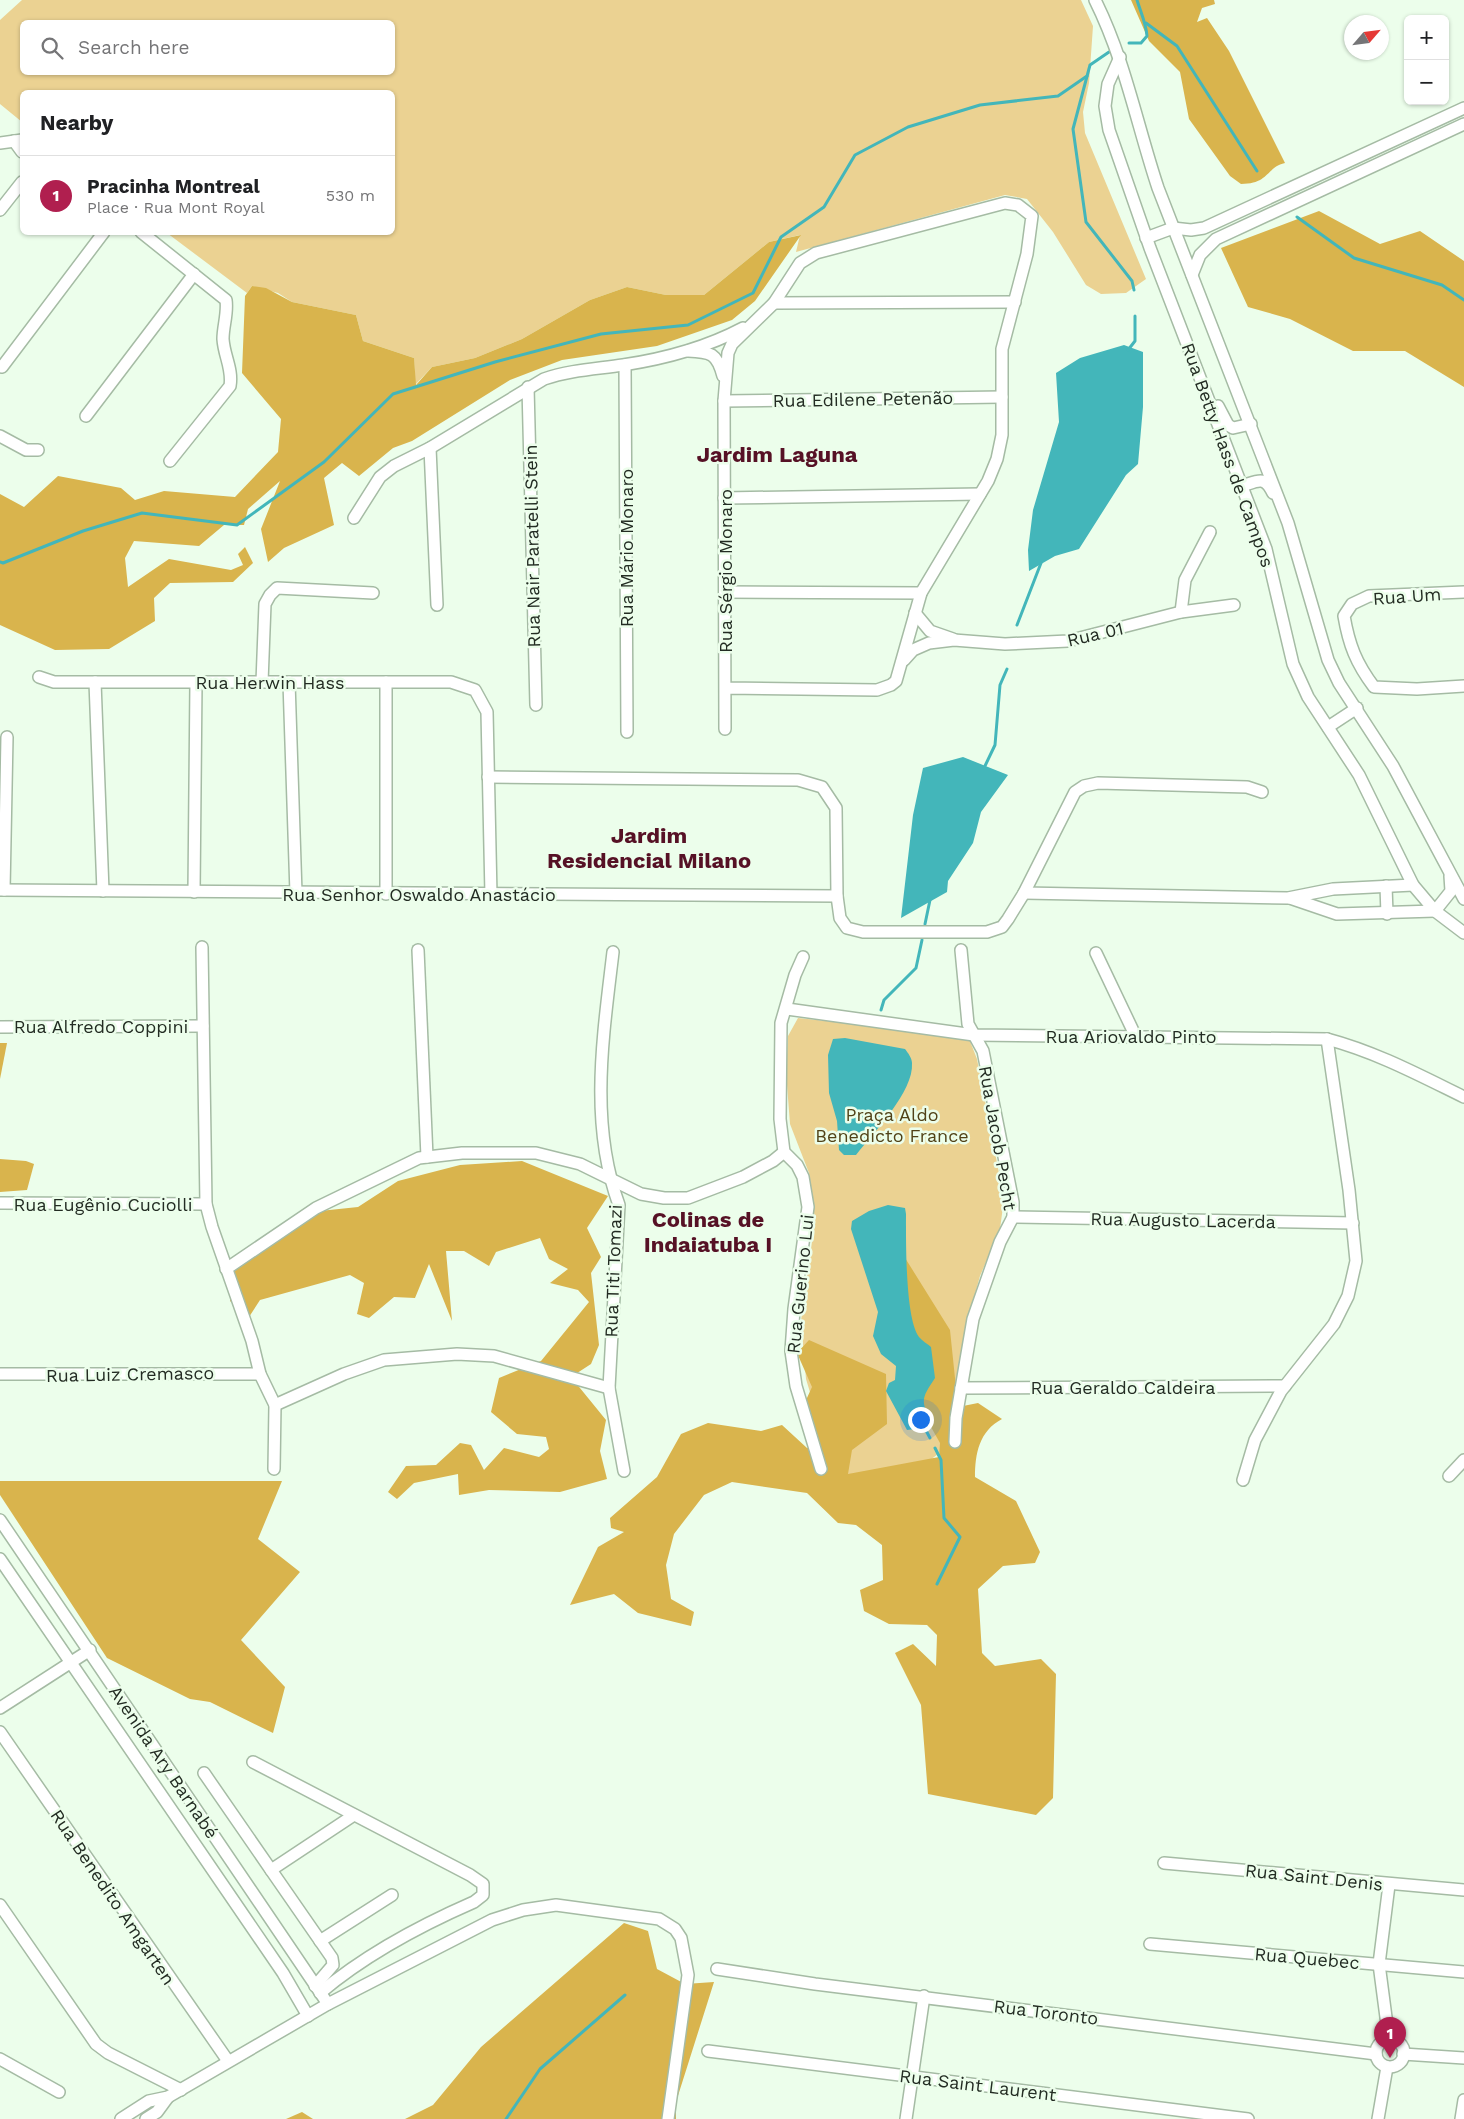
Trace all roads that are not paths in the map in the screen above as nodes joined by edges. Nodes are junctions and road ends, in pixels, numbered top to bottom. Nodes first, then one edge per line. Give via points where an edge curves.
1 (1095, 0) edge
2 (1120, 57) junction
3 (1464, 108) edge
4 (1464, 124) edge
5 (18, 141) edge
6 (0, 143) edge
7 (20, 185) edge
8 (0, 210) edge
9 (1173, 228) junction
10 (102, 235) edge
11 (145, 235) edge
12 (1146, 238) junction
13 (194, 274) junction
14 (1192, 275) junction
15 (1015, 302) junction
16 (774, 303) junction
17 (756, 321) junction
18 (684, 351) junction
19 (1196, 364) junction
20 (625, 365) junction
21 (2, 367) dead end
22 (724, 382) junction
23 (528, 387) junction
24 (1002, 397) junction
25 (724, 401) junction
26 (86, 416) dead end
27 (1251, 424) junction
28 (0, 436) edge
29 (430, 448) junction
30 (38, 450) dead end
31 (170, 461) dead end
32 (1242, 486) junction
33 (980, 494) junction
34 (724, 498) junction
35 (354, 518) dead end
36 (1288, 523) junction
37 (1210, 532) dead end
38 (725, 592) junction
39 (921, 592) junction
40 (1464, 592) edge
41 (373, 593) dead end
42 (437, 605) dead end
43 (1234, 605) dead end
44 (1182, 612) junction
45 (915, 613) junction
46 (954, 640) junction
47 (901, 664) junction
48 (39, 677) dead end
49 (95, 682) junction
50 (196, 682) junction
51 (262, 682) junction
52 (289, 682) junction
53 (386, 682) junction
54 (1464, 686) edge
55 (726, 688) junction
56 (536, 705) dead end
57 (1357, 708) junction
58 (1328, 727) junction
59 (725, 729) dead end
60 (627, 732) dead end
61 (7, 737) dead end
62 (488, 777) junction
63 (1262, 792) dead end
64 (1450, 871) junction
65 (1414, 885) junction
66 (1386, 886) junction
67 (2, 890) edge
68 (103, 891) junction
69 (194, 892) junction
70 (296, 893) junction
71 (1024, 893) junction
72 (386, 894) junction
73 (491, 895) junction
74 (837, 896) junction
75 (1288, 898) junction
76 (1464, 899) edge
77 (1435, 911) junction
78 (1386, 914) junction
79 (1464, 933) edge
80 (202, 948) dead end
81 (418, 950) dead end
82 (961, 950) dead end
83 (613, 952) dead end
84 (1096, 953) dead end
85 (803, 957) dead end
86 (787, 1010) junction
87 (203, 1026) junction
88 (0, 1027) edge
89 (974, 1035) junction
90 (1135, 1035) junction
91 (1327, 1039) junction
92 (1464, 1097) edge
93 (784, 1152) junction
94 (427, 1157) junction
95 (609, 1178) junction
96 (0, 1203) edge
97 (206, 1204) junction
98 (1013, 1217) junction
99 (1353, 1223) junction
100 (226, 1269) junction
101 (0, 1374) edge
102 (260, 1374) junction
103 (1285, 1386) junction
104 (609, 1388) junction
105 (961, 1388) junction
106 (275, 1405) junction
107 (955, 1442) dead end
108 (1464, 1460) edge
109 (274, 1469) dead end
110 (821, 1470) dead end
111 (624, 1471) dead end
112 (1449, 1476) dead end
113 (1243, 1480) dead end
114 (0, 1520) edge
115 (0, 1558) edge
116 (90, 1650) junction
117 (71, 1662) junction
118 (0, 1708) edge
119 (0, 1732) edge
120 (253, 1762) dead end
121 (204, 1773) dead end
122 (354, 1815) junction
123 (1164, 1863) dead end
124 (271, 1870) junction
125 (1389, 1885) junction
126 (1464, 1890) edge
127 (392, 1895) dead end
128 (0, 1905) edge
129 (320, 1940) junction
130 (1150, 1944) dead end
131 (297, 1959) junction
132 (1379, 1964) junction
133 (717, 1969) dead end
134 (1464, 1972) edge
135 (283, 1973) junction
136 (318, 1989) junction
137 (924, 1996) junction
138 (328, 2004) junction
139 (308, 2016) junction
140 (1389, 2040) junction
141 (708, 2051) dead end
142 (1376, 2054) junction
143 (1403, 2054) junction
144 (1464, 2058) edge
145 (0, 2059) edge
146 (228, 2061) junction
147 (1387, 2067) junction
148 (910, 2077) junction
149 (181, 2090) junction
150 (59, 2092) dead end
151 (168, 2098) junction
152 (1464, 2100) edge
153 (126, 2118) edge
154 (146, 2119) edge
155 (668, 2119) edge
156 (906, 2119) edge
157 (1248, 2119) edge
158 (1378, 2119) edge
159 (1461, 2119) edge

1 - 2 street, Rua Betty Hass de Campos
2 - 9 street, Rua Betty Hass de Campos via 1140,134
2 - 12 street, Rua Betty Hass de Campos via 1108,84 1106,114
3 - 9 street via 1204,228
4 - 14 street via 1216,239 1200,255
5 - 6 street
7 - 8 street
9 - 12 street
9 - 14 street, Rua Betty Hass de Campos
10 - 21 street
11 - 13 street
12 - 19 street, Rua Betty Hass de Campos
13 - 26 street
13 - 31 street via 226,300 223,340 232,374 230,386
14 - 27 street, Rua Betty Hass de Campos
15 - 16 street
15 - 16 street via 1028,254 1032,216 1018,205 1005,203 816,253 800,263
15 - 24 street via 1002,350
16 - 17 street
17 - 18 street
17 - 22 street via 732,344
18 - 20 street
18 - 22 street via 706,352 714,356 719,362
19 - 27 street via 1228,425 1239,428
19 - 32 street, Rua Betty Hass de Campos
20 - 23 street via 562,372
20 - 60 street, Rua Mário Monaro
22 - 25 street, Rua Sérgio Monaro
23 - 29 street
23 - 56 street, Rua Nair Paratelli Stein
24 - 25 street, Rua Edilene Petenão
24 - 33 street via 1002,435 997,459
25 - 34 street, Rua Sérgio Monaro
27 - 36 street, Rua Betty Hass de Campos
28 - 30 street via 26,450
29 - 35 street via 380,477
29 - 42 street
32 - 36 street via 1267,482
32 - 58 street, Rua Betty Hass de Campos via 1266,549 1293,664 1308,697
33 - 34 street
33 - 39 street
34 - 38 street, Rua Sérgio Monaro
36 - 57 street, Rua Betty Hass de Campos via 1328,660
37 - 44 street via 1185,580
38 - 39 street
38 - 55 street, Rua Sérgio Monaro
39 - 45 street
40 - 54 street, Rua Um via 1369,596 1352,604 1344,616 1348,640 1359,668 1374,687
41 - 51 street via 277,588 265,604
43 - 44 street, Rua 01
44 - 46 street, Rua 01 via 1068,642 1005,644
45 - 46 street, Rua 01 via 930,631
45 - 47 street
46 - 47 street, Rua 01 via 920,646
47 - 55 street via 891,685 877,690
48 - 49 street, Rua Herwin Hass via 54,682
49 - 50 street, Rua Herwin Hass
49 - 68 street
50 - 51 street, Rua Herwin Hass
50 - 69 street
51 - 52 street, Rua Herwin Hass
52 - 53 street, Rua Herwin Hass
52 - 70 street
53 - 62 street, Rua Herwin Hass via 451,682 475,690 487,712
53 - 72 street
55 - 59 street, Rua Sérgio Monaro
57 - 58 street
57 - 64 street, Rua Betty Hass de Campos via 1393,766
58 - 65 street, Rua Betty Hass de Campos via 1359,775
61 - 67 street
62 - 73 street
62 - 74 street via 798,780 822,787 836,808
63 - 71 street via 1247,787 1098,783 1084,786 1075,792
64 - 76 street, Rua Betty Hass de Campos
64 - 77 street via 1451,891
65 - 66 street
65 - 77 street, Rua Betty Hass de Campos
66 - 75 street via 1332,889
66 - 78 street
67 - 68 street, Rua Senhor Oswaldo Anastácio
68 - 69 street, Rua Senhor Oswaldo Anastácio
69 - 70 street, Rua Senhor Oswaldo Anastácio
70 - 72 street, Rua Senhor Oswaldo Anastácio
71 - 74 street via 1002,927 987,932 855,931 843,924
71 - 75 street
72 - 73 street, Rua Senhor Oswaldo Anastácio
73 - 74 street, Rua Senhor Oswaldo Anastácio
75 - 78 street via 1337,914
77 - 78 street
77 - 79 street, Rua Betty Hass de Campos
80 - 87 street
81 - 94 street
82 - 89 street, Rua Jacob Pecht via 968,1024
83 - 95 street, Rua Titi Tomazi via 601,1052 600,1099
84 - 90 street
85 - 86 street
86 - 89 street, Rua Ariovaldo Pinto
86 - 93 street via 781,1023 780,1119
87 - 88 street, Rua Alfredo Coppini
87 - 97 street
89 - 90 street, Rua Ariovaldo Pinto
89 - 98 street, Rua Jacob Pecht via 983,1050 1013,1202
90 - 91 street, Rua Ariovaldo Pinto
91 - 92 street, Rua Ariovaldo Pinto via 1394,1062
91 - 99 street
93 - 95 street via 743,1177 688,1198 641,1194
93 - 110 street, Rua Guerino Lui via 797,1165 803,1178 808,1207 791,1351 796,1386
94 - 95 street via 462,1153 536,1153 580,1164
94 - 100 street via 316,1208
95 - 104 street, Rua Titi Tomazi via 619,1205
96 - 97 street, Rua Eugênio Cuciolli
97 - 100 street
98 - 99 street, Rua Augusto Lacerda
98 - 105 street, Rua Jacob Pecht via 1000,1242 973,1319
99 - 103 street via 1356,1261 1348,1296 1334,1324
100 - 102 street via 252,1341
101 - 102 street, Rua Luiz Cremasco
102 - 106 street
103 - 105 street, Rua Geraldo Caldeira
103 - 113 street via 1254,1440
104 - 106 street via 494,1356 457,1354 384,1360
104 - 111 street, Rua Titi Tomazi
105 - 107 street, Rua Jacob Pecht
106 - 109 street
108 - 112 street
114 - 116 street, Avenida Ary Barnabé
115 - 117 street, Avenida Ary Barnabé
116 - 117 street
116 - 131 street, Avenida Ary Barnabé
117 - 118 street
117 - 135 street, Avenida Ary Barnabé
119 - 146 street, Rua Benedito Amgarten
120 - 122 street
121 - 124 street
122 - 124 street
122 - 136 street via 470,1875 483,1884 483,1895 392,1941
123 - 125 street, Rua Saint Denis
124 - 129 street
125 - 126 street, Rua Saint Denis
125 - 132 street
127 - 129 street
128 - 149 street via 96,2044
129 - 136 street via 332,1958 333,1966
130 - 132 street, Rua Quebec
131 - 135 street
131 - 136 street, Avenida Ary Barnabé
132 - 134 street, Rua Quebec
132 - 140 street
133 - 137 street, Rua Toronto
135 - 139 street, Avenida Ary Barnabé
136 - 138 street, Avenida Ary Barnabé
137 - 142 street, Rua Toronto
137 - 148 street
138 - 139 street
138 - 155 street via 492,1920 522,1910 556,1905 660,1920 675,1929 681,1938 688,1975
139 - 146 street
140 - 142 street via 1381,2043
140 - 143 street via 1398,2042
141 - 148 street, Rua Saint Laurent
142 - 147 street via 1379,2062
143 - 144 street
143 - 147 street via 1398,2064
145 - 150 street
146 - 149 street
147 - 158 street
148 - 156 street
148 - 157 street, Rua Saint Laurent
149 - 151 street
151 - 153 street via 149,2102
151 - 154 street via 157,2112
152 - 159 street

